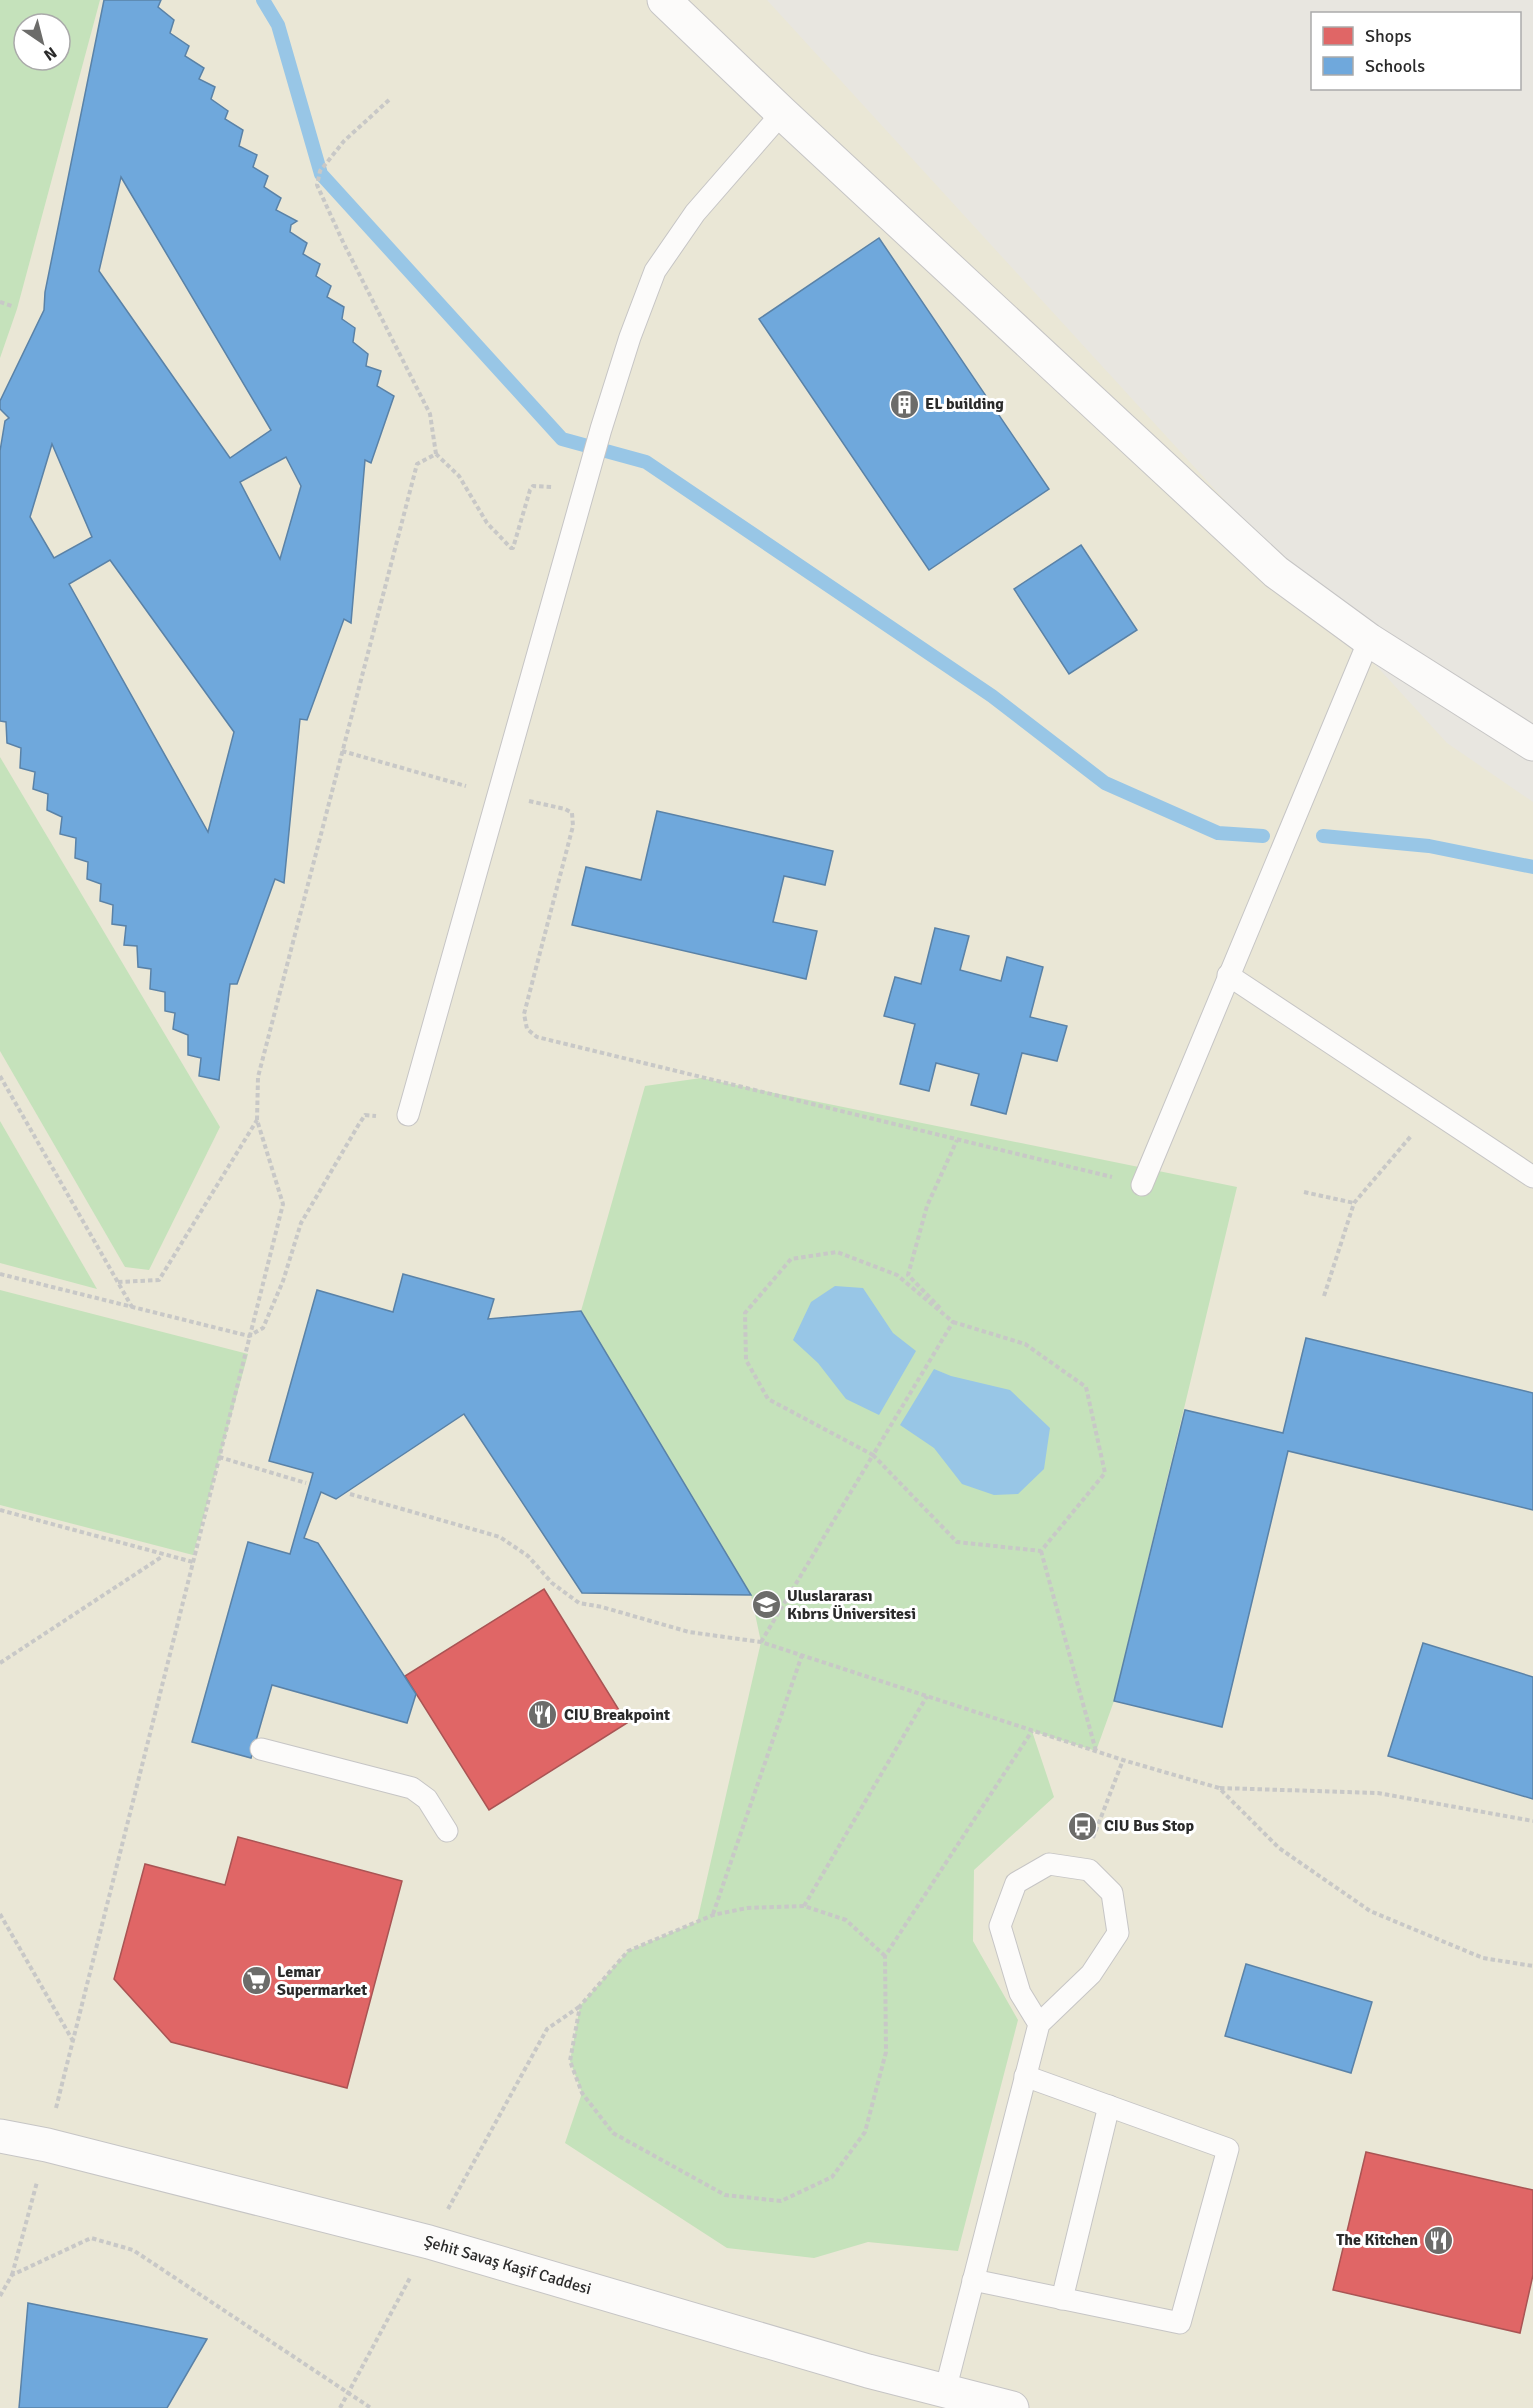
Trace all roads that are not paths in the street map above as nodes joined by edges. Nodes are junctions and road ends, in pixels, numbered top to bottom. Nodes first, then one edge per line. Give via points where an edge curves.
1 (664, 0) edge
2 (782, 113) junction
3 (1369, 640) junction
4 (1533, 744) edge
5 (1228, 975) junction
6 (408, 1115) road end
7 (1533, 1177) edge
8 (1142, 1185) road end
9 (261, 1749) dead end
10 (447, 1831) dead end
11 (1039, 2024) junction
12 (1025, 2076) junction
13 (1109, 2106) junction
14 (0, 2136) edge
15 (973, 2280) junction
16 (1062, 2299) junction
17 (945, 2391) junction
18 (1012, 2408) edge

1 - 2 street
2 - 3 street via 1276,572
2 - 6 lane via 695,213 655,271 630,337
3 - 4 street
3 - 5 lane
5 - 7 lane
5 - 8 lane
9 - 10 lane via 412,1788 427,1799
11 - 11 lane via 1020,1993 1000,1926 1016,1883 1049,1864 1089,1870 1112,1893 1118,1934 1091,1974
11 - 12 lane
12 - 13 lane
12 - 15 lane
13 - 16 lane
13 - 16 lane via 1228,2150 1180,2323
14 - 17 street, Şehit Savaş Kaşif Caddesi via 429,2242 868,2372
15 - 16 lane
15 - 17 lane
17 - 18 street, Şehit Savaş Kaşif Caddesi

